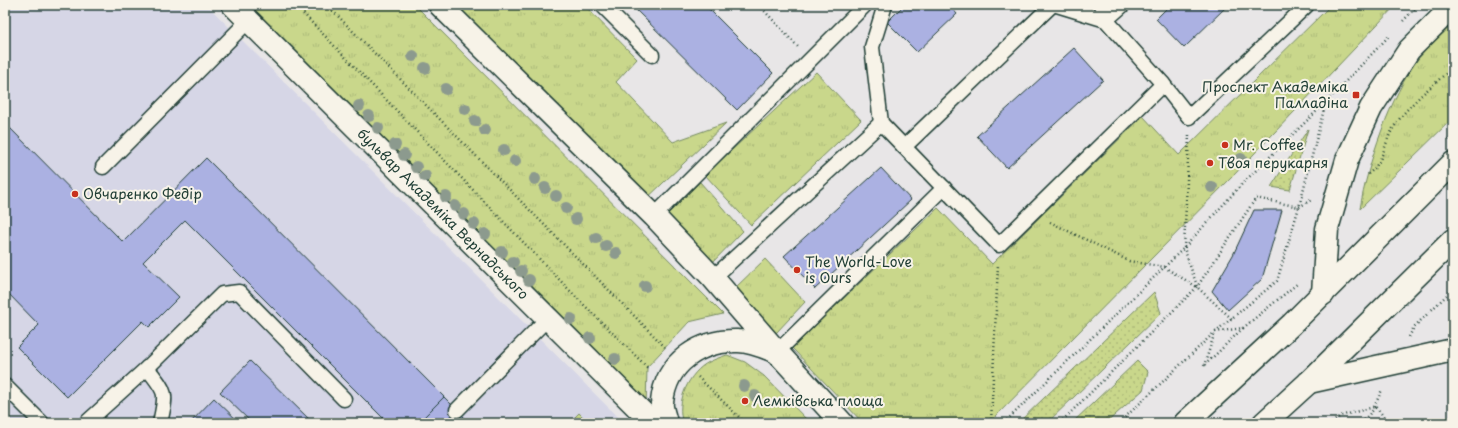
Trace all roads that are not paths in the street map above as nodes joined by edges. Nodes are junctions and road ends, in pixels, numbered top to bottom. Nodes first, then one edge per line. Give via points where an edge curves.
1 (233, 5) edge
2 (440, 5) edge
3 (602, 5) edge
4 (865, 5) edge
5 (885, 5) edge
6 (1052, 5) edge
7 (1057, 5) edge
8 (1102, 5) edge
9 (1123, 5) edge
10 (1307, 5) edge
11 (1453, 6) edge
12 (249, 20) junction
13 (1106, 20) junction
14 (652, 55) dead end
15 (1163, 84) junction
16 (881, 123) junction
17 (904, 147) junction
18 (1453, 163) edge
19 (103, 167) dead end
20 (944, 188) junction
21 (654, 216) junction
22 (1453, 240) edge
23 (713, 278) junction
24 (1323, 294) junction
25 (547, 319) junction
26 (1453, 350) edge
27 (776, 352) junction
28 (147, 368) junction
29 (1309, 382) junction
30 (5, 386) edge
31 (344, 399) dead end
32 (456, 410) dead end
33 (42, 423) edge
34 (86, 423) edge
35 (160, 423) edge
36 (653, 423) edge
37 (666, 423) edge
38 (842, 423) edge
39 (1185, 423) edge
40 (1264, 423) edge

1 - 12 main road, бульвар Академіка Вернадського
2 - 21 main road
3 - 14 lane
4 - 21 lane
5 - 16 lane via 872,47
6 - 17 lane
7 - 13 lane
8 - 13 lane
9 - 13 lane
10 - 15 lane via 1189,117
11 - 24 main road via 1409,50 1371,108 1347,160 1327,229
12 - 19 lane
12 - 25 main road, бульвар Академіка Вернадського
13 - 15 lane
15 - 20 lane via 999,245
16 - 17 lane
16 - 23 lane
17 - 20 lane
18 - 24 main road
20 - 27 lane
21 - 23 main road
22 - 29 main road
23 - 27 main road
24 - 39 main road
25 - 32 lane
25 - 36 main road, бульвар Академіка Вернадського
26 - 29 main road
27 - 37 main road via 739,341 718,342 696,349 679,361 667,380 662,403
27 - 38 main road
28 - 31 lane via 222,294 239,292
28 - 34 lane
28 - 35 lane via 163,388 165,398
29 - 40 main road
30 - 33 lane

